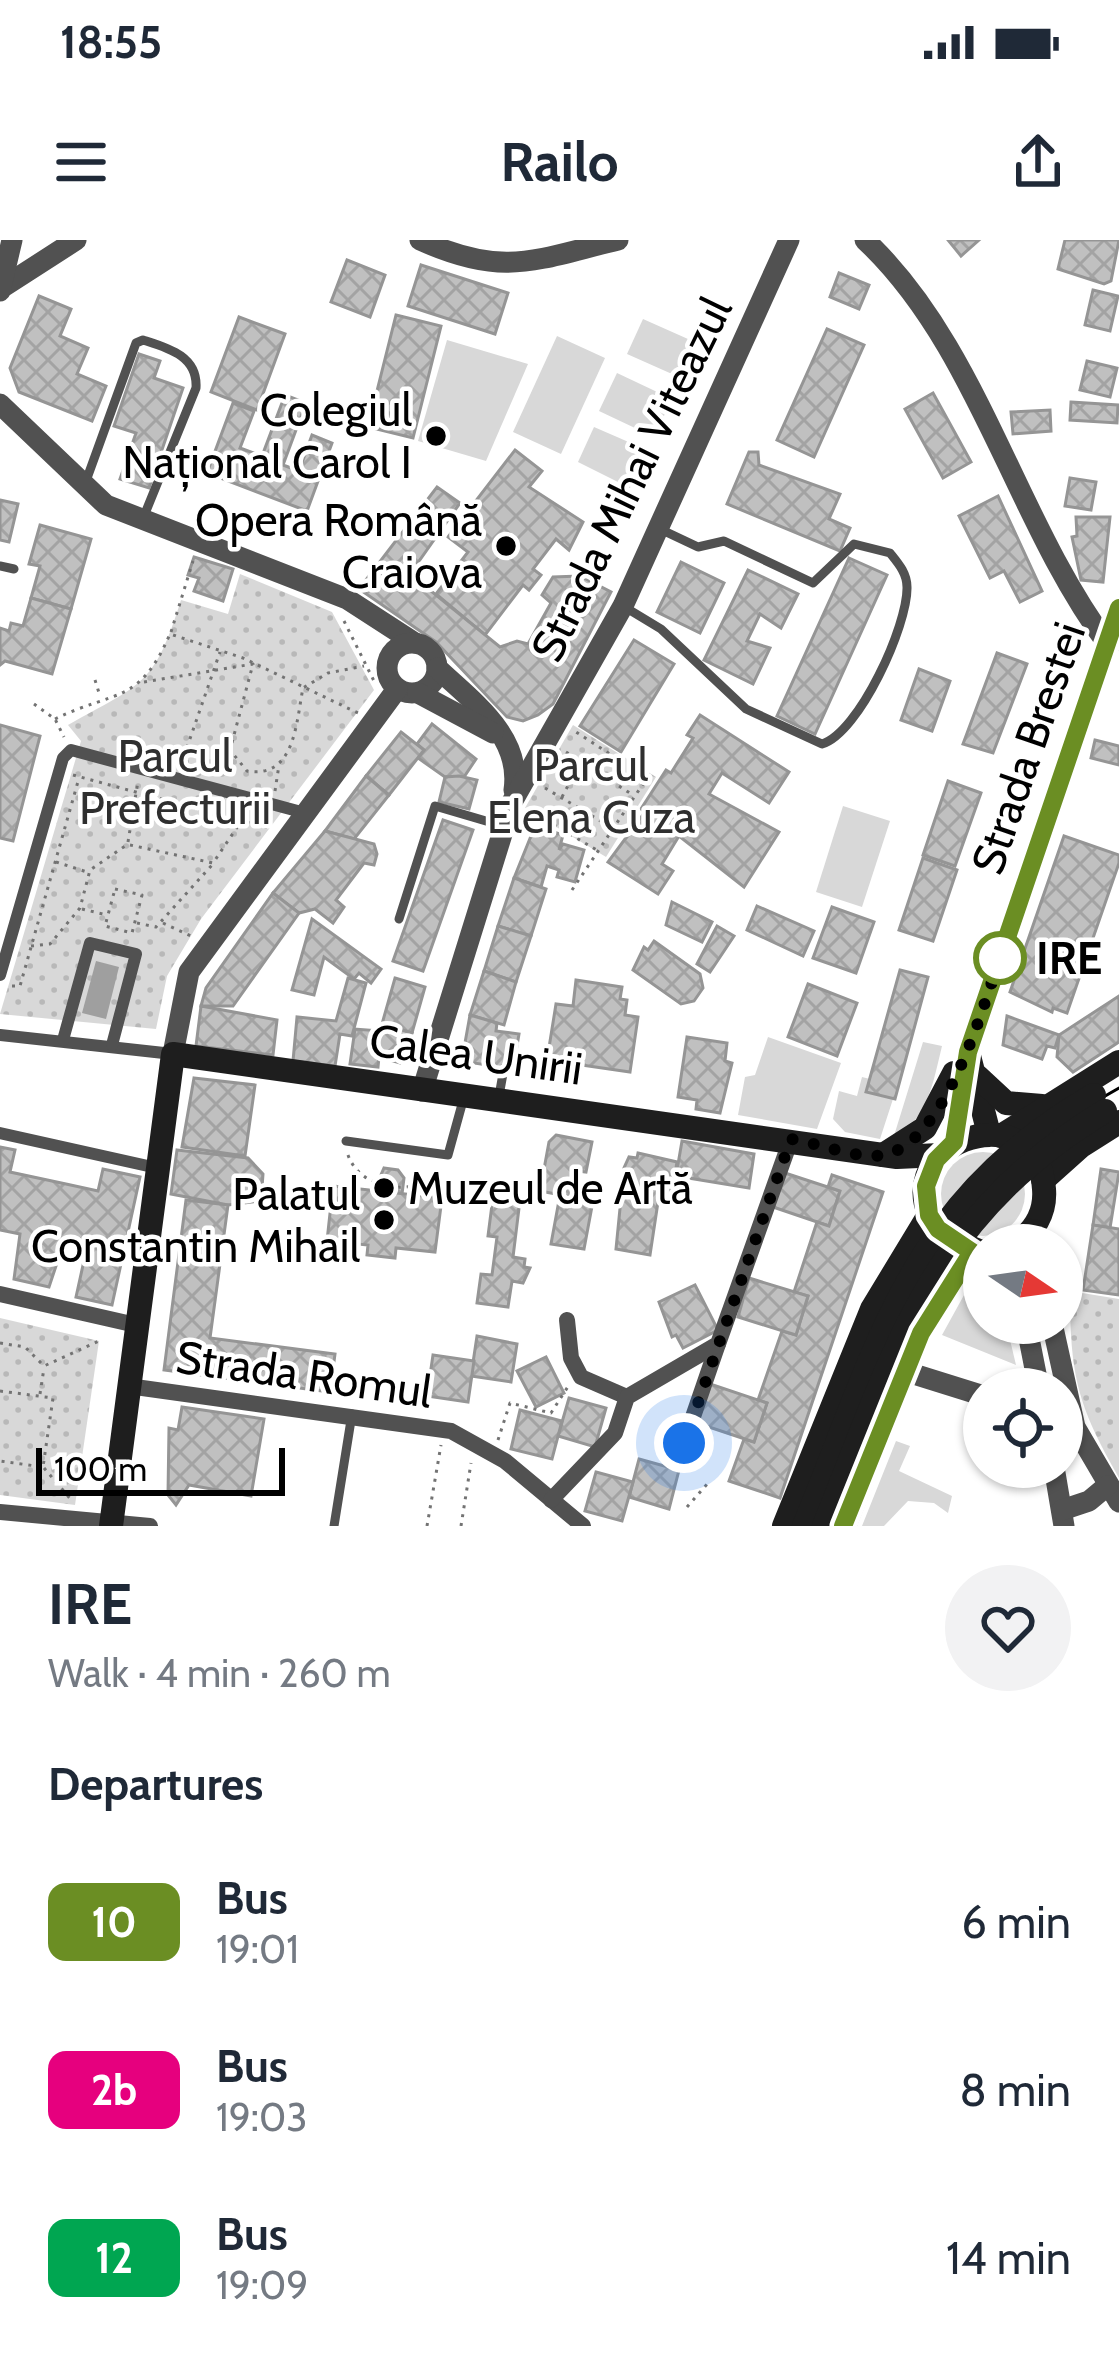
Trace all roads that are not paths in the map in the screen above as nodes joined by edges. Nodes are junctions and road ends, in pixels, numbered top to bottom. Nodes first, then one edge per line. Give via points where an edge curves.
1 (12, 240) edge
2 (76, 240) edge
3 (420, 240) edge
4 (485, 240) edge
5 (618, 240) edge
6 (789, 240) edge
7 (865, 240) edge
8 (477, 264) junction
9 (0, 290) edge
10 (0, 404) edge
11 (83, 488) junction
12 (142, 521) junction
13 (658, 528) junction
14 (0, 566) edge
15 (14, 569) dead end
16 (344, 598) junction
17 (622, 605) junction
18 (1119, 608) edge
19 (416, 643) junction
20 (1109, 646) junction
21 (389, 657) junction
22 (437, 668) junction
23 (398, 690) junction
24 (509, 740) junction
25 (542, 742) junction
26 (512, 802) junction
27 (296, 811) junction
28 (503, 826) junction
29 (399, 920) dead end
30 (0, 979) edge
31 (0, 1035) edge
32 (63, 1040) junction
33 (112, 1045) junction
34 (173, 1054) junction
35 (1119, 1062) edge
36 (973, 1064) junction
37 (504, 1068) dead end
38 (1119, 1080) edge
39 (422, 1090) junction
40 (464, 1097) junction
41 (499, 1102) junction
42 (1042, 1106) junction
43 (1109, 1108) edge
44 (0, 1133) edge
45 (995, 1135) junction
46 (791, 1139) junction
47 (346, 1141) road end
48 (947, 1149) junction
49 (883, 1155) junction
50 (157, 1168) junction
51 (1043, 1180) junction
52 (929, 1215) junction
53 (1039, 1224) edge
54 (963, 1245) edge
55 (963, 1270) edge
56 (0, 1294) edge
57 (567, 1320) dead end
58 (136, 1325) junction
59 (718, 1344) junction
60 (1057, 1344) edge
61 (904, 1371) junction
62 (128, 1386) junction
63 (963, 1389) edge
64 (627, 1397) junction
65 (352, 1414) junction
66 (684, 1443) dead end
67 (1058, 1488) edge
68 (1113, 1494) edge
69 (551, 1500) junction
70 (0, 1512) edge
71 (1063, 1518) edge
72 (112, 1524) edge
73 (150, 1526) edge
74 (334, 1526) edge
75 (583, 1526) edge
76 (784, 1526) edge
77 (804, 1526) edge
78 (824, 1526) edge
79 (844, 1526) edge

1 - 9 street
2 - 9 street
3 - 8 street
4 - 8 street
5 - 8 street via 506,266
6 - 13 street, Strada Mihai Viteazul
7 - 20 street via 923,305 1060,572
10 - 11 street
11 - 12 street
11 - 12 lane via 136,343 178,352 196,388
12 - 16 street
13 - 17 street, Strada Mihai Viteazul
13 - 17 lane via 698,547 724,541 813,583 854,544 890,553 907,586 898,630 849,725 822,744 746,709 674,640
14 - 15 lane
16 - 19 street
16 - 21 street via 369,620
17 - 25 street, Strada Mihai Viteazul
18 - 20 main road, Strada Brestei
19 - 21 street
19 - 22 street
20 - 36 main road, Strada Brestei
21 - 23 street via 387,674
22 - 23 street via 432,684
22 - 24 street
23 - 24 street
23 - 27 street
24 - 25 street
24 - 26 street
25 - 26 street, Strada Mihai Viteazul
26 - 28 street, Strada Mihai Viteazul
27 - 30 street via 70,750
27 - 34 street via 189,972
28 - 29 lane via 435,806
28 - 39 street, Strada Mihai Viteazul
31 - 32 street, Calea Unirii
32 - 33 street, Calea Unirii
32 - 33 street via 90,943 136,954
33 - 34 street, Calea Unirii
34 - 39 main road, Calea Unirii
34 - 50 main road
35 - 42 main road
36 - 42 main road via 1006,1102
36 - 45 main road
36 - 48 main road, Strada Brestei
36 - 49 main road via 925,1128
37 - 41 lane
38 - 43 main road
39 - 40 main road, Calea Unirii
40 - 41 main road, Calea Unirii
40 - 47 lane via 448,1155
41 - 46 main road, Calea Unirii
42 - 45 main road
43 - 51 main road
43 - 77 main road, bridge via 1005,1157 928,1243 882,1325
43 - 78 main road, bridge via 1015,1176 947,1253 892,1347
44 - 50 street
45 - 48 main road, Calea Unirii
45 - 51 main road via 1028,1152
46 - 49 main road, Calea Unirii
46 - 59 street
48 - 49 main road, Calea Unirii
48 - 52 main road, Strada Brestei via 926,1186
50 - 58 main road
51 - 53 main road
52 - 54 main road via 943,1236
52 - 76 main road via 872,1309
55 - 61 main road via 938,1300
56 - 58 street
57 - 64 street via 580,1377
58 - 62 main road
59 - 64 street
59 - 66 street
60 - 68 street via 1076,1427
61 - 63 street
61 - 79 main road
62 - 65 street, Strada Romul
62 - 72 main road
64 - 69 street via 615,1433
65 - 69 street, Strada Romul via 474,1442
65 - 74 lane
67 - 71 street
68 - 71 street
69 - 75 street, Strada Romul
70 - 72 street
72 - 73 street

